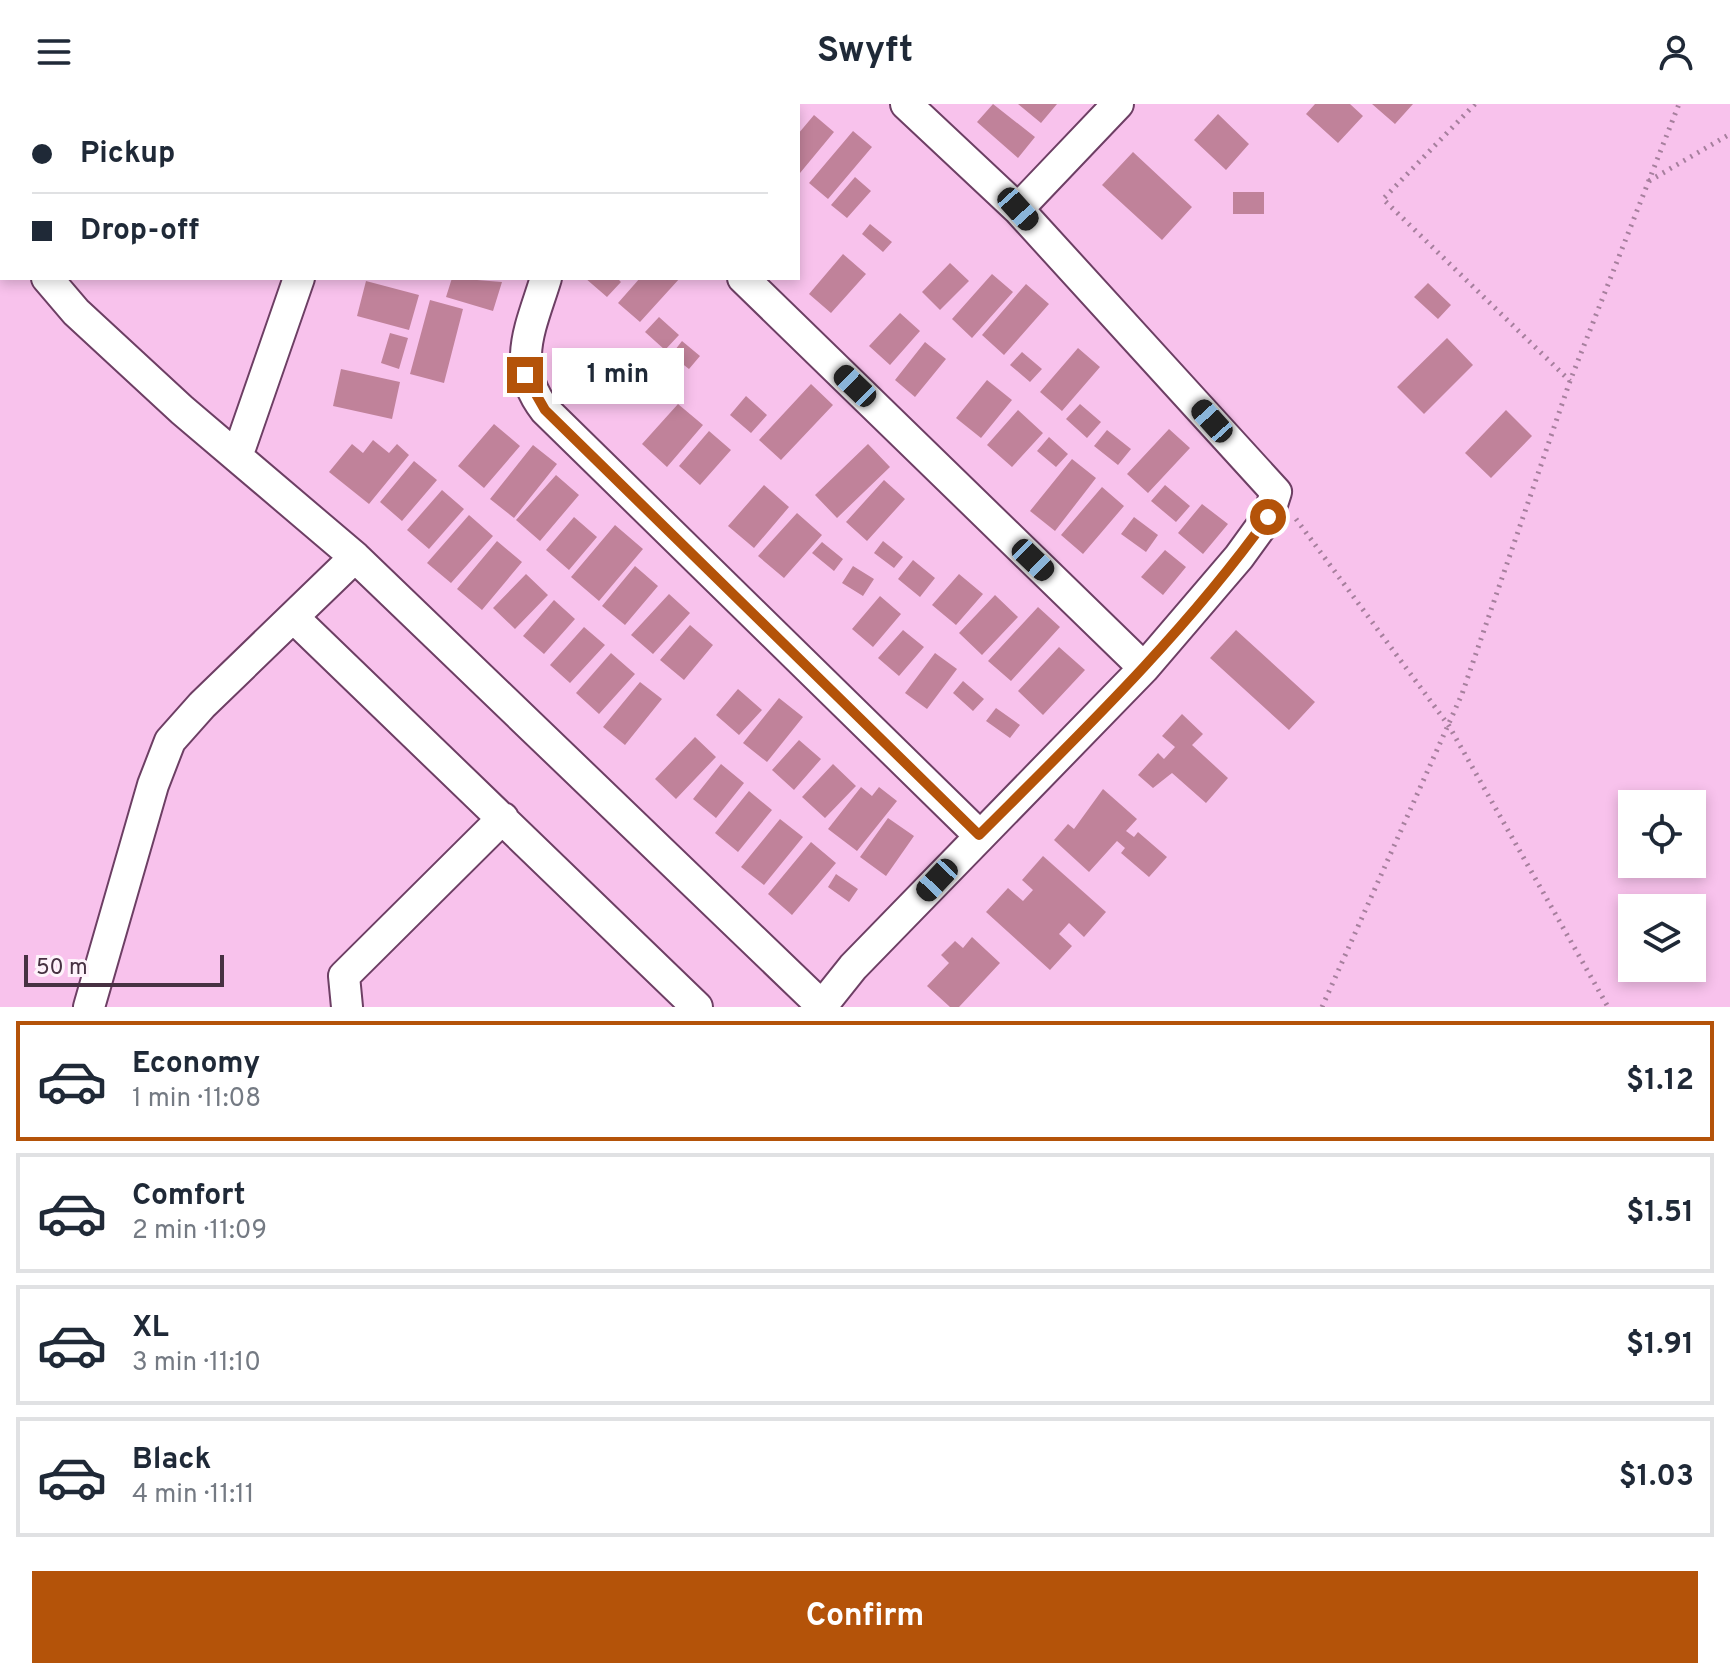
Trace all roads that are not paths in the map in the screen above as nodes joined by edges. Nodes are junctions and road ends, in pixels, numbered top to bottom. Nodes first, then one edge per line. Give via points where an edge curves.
1 (906, 104) edge
2 (1118, 104) edge
3 (1018, 209) junction
4 (49, 280) edge
5 (298, 280) edge
6 (545, 280) edge
7 (745, 280) edge
8 (238, 454) junction
9 (355, 557) junction
10 (293, 617) junction
11 (1144, 668) junction
12 (503, 818) junction
13 (979, 835) junction
14 (821, 1006) edge
15 (89, 1007) edge
16 (347, 1007) edge
17 (697, 1007) edge

1 - 3 street
2 - 3 street
3 - 11 street via 1276,492 1268,517 1239,557
4 - 8 street via 119,353
5 - 8 street
6 - 13 street via 526,346 525,375 545,410
7 - 11 street
8 - 9 street
9 - 10 street
9 - 14 street
10 - 12 street
10 - 15 street via 170,741
11 - 13 street
12 - 16 street via 344,976
12 - 17 street
13 - 14 street

